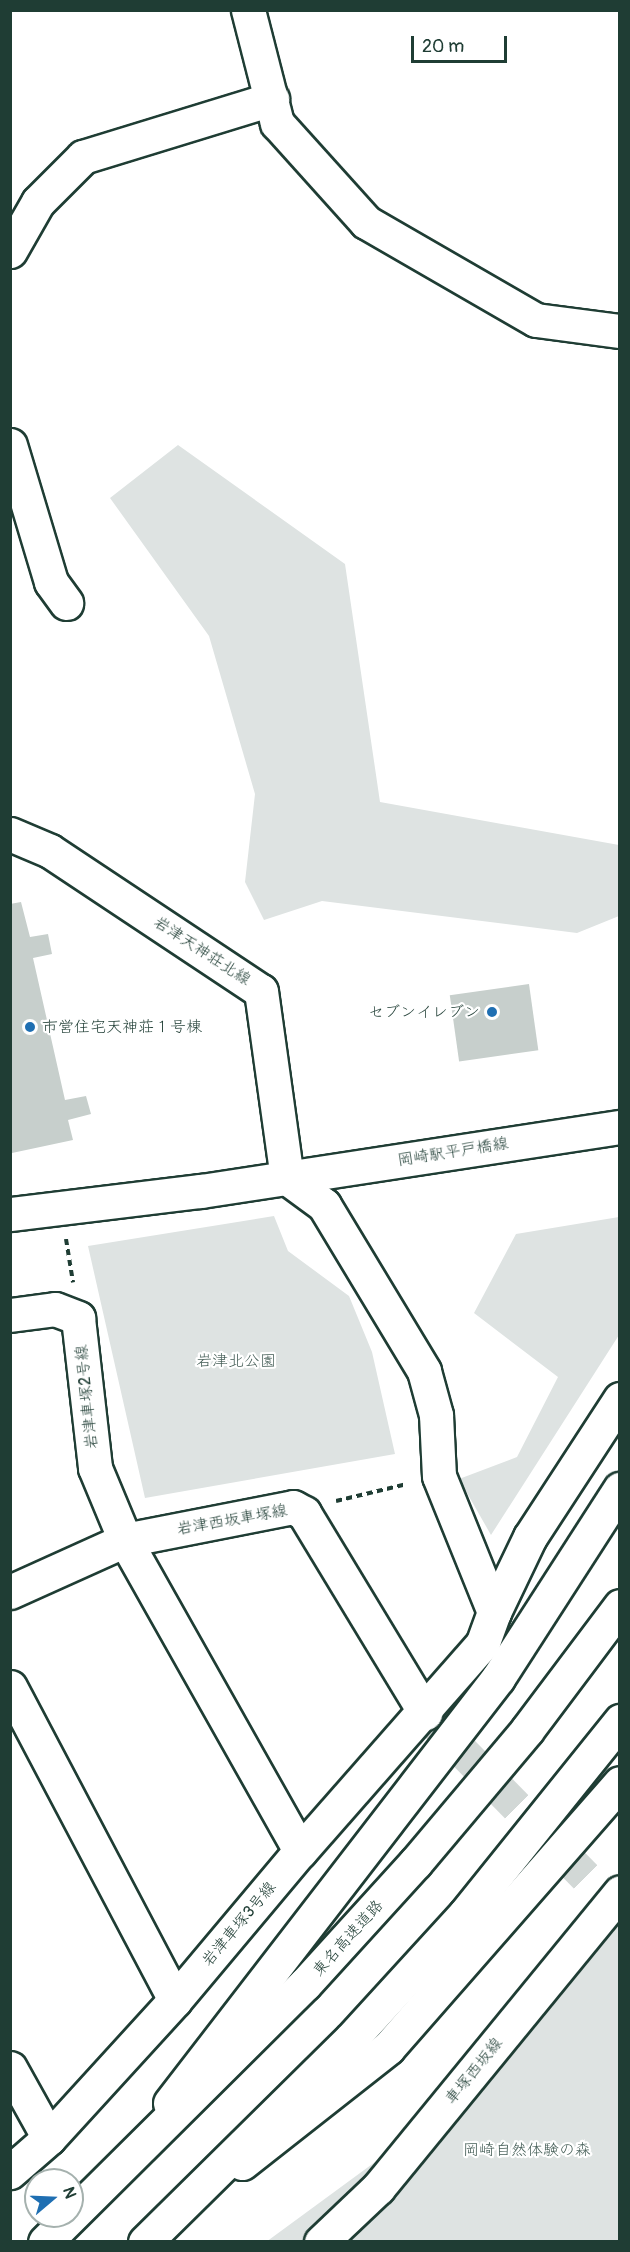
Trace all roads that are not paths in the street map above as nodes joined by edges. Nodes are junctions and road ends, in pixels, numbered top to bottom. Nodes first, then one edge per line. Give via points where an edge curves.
1 (248, 10) edge
2 (272, 99) junction
3 (10, 251) edge
4 (620, 331) edge
5 (10, 445) edge
6 (66, 603) dead end
7 (10, 834) edge
8 (620, 1127) edge
9 (287, 1178) junction
10 (10, 1214) edge
11 (10, 1315) edge
12 (620, 1399) edge
13 (620, 1489) edge
14 (125, 1540) junction
15 (10, 1592) edge
16 (620, 1606) edge
17 (494, 1612) junction
18 (10, 1688) edge
19 (425, 1713) junction
20 (620, 1721) edge
21 (620, 1783) edge
22 (300, 1851) junction
23 (608, 1894) edge
24 (175, 2000) junction
25 (10, 2067) edge
26 (49, 2138) junction
27 (10, 2172) edge
28 (101, 2192) junction
29 (170, 2220) junction
30 (45, 2241) edge
31 (145, 2241) edge
32 (321, 2241) edge

1 - 2 main road
2 - 3 main road via 82,157 38,202
2 - 4 main road via 277,123 366,222 536,320
5 - 6 main road via 44,560
7 - 9 main road, 岩津天神荘北線 via 50,851 261,991
8 - 9 main road, 岡崎駅平戸橋線
9 - 10 main road, 岡崎駅平戸橋線
9 - 17 main road via 324,1205 424,1371 436,1415 439,1476
11 - 14 main road, 岩津車塚2号線 via 55,1309 78,1318 95,1468
12 - 17 main road, 岩津車塚3号線 via 530,1538
13 - 28 main road via 498,1678
14 - 15 main road, 岩津西坂車塚線
14 - 19 main road, 岩津西坂車塚線 via 293,1507 304,1513
14 - 22 main road
16 - 28 main road, 東名高速道路 via 527,1730 416,1862 305,1984
17 - 19 main road, 岩津車塚3号線 via 483,1643
18 - 24 main road
19 - 22 main road, 岩津車塚3号線
20 - 29 main road via 457,1923 351,2040
21 - 29 main road via 388,2049
22 - 24 main road, 岩津車塚3号線
23 - 32 main road, 車塚西坂線 via 378,2188
24 - 26 main road, 岩津車塚3号線
25 - 26 main road
26 - 27 main road, 岩津車塚3号線
28 - 30 main road, 東名高速道路
29 - 31 main road

